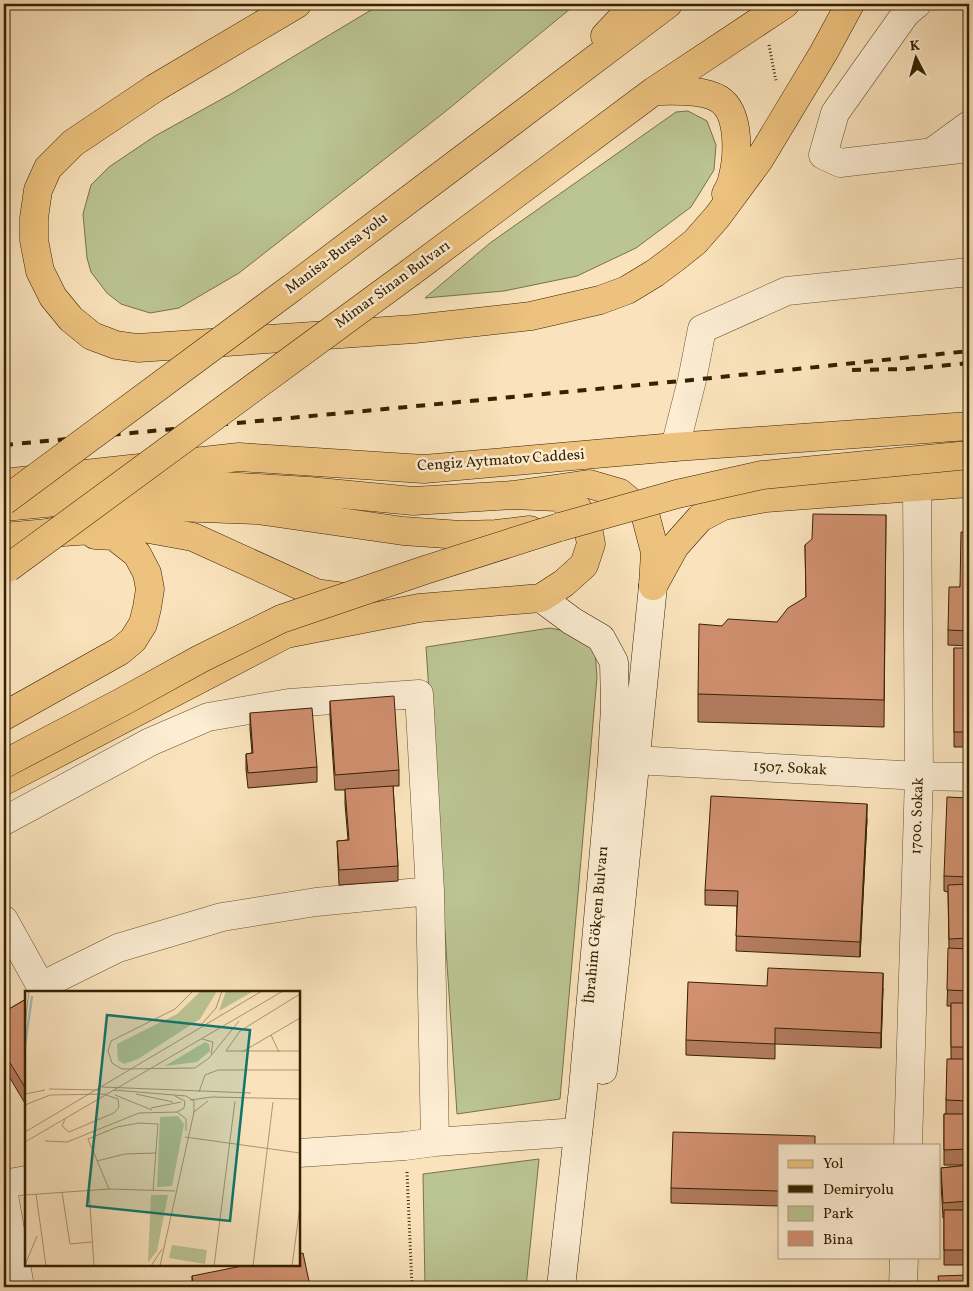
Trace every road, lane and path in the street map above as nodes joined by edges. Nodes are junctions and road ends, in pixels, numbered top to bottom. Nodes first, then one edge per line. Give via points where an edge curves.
1 (297, 4) edge
2 (635, 4) edge
3 (668, 4) edge
4 (785, 4) edge
5 (850, 4) edge
6 (917, 4) edge
7 (767, 36) dead end
8 (557, 89) junction
9 (654, 91) junction
10 (788, 110) junction
11 (969, 125) edge
12 (969, 148) edge
13 (932, 153) junction
14 (717, 216) junction
15 (969, 272) edge
16 (969, 426) edge
17 (675, 447) junction
18 (969, 456) edge
19 (4, 483) edge
20 (969, 483) edge
21 (916, 488) junction
22 (514, 495) junction
23 (4, 501) edge
24 (4, 507) edge
25 (560, 527) junction
26 (48, 533) junction
27 (4, 537) edge
28 (6, 570) edge
29 (653, 586) junction
30 (542, 598) junction
31 (419, 608) junction
32 (4, 716) edge
33 (624, 760) junction
34 (4, 764) edge
35 (919, 776) junction
36 (969, 777) edge
37 (4, 780) edge
38 (4, 821) edge
39 (430, 891) junction
40 (4, 920) edge
41 (42, 989) edge
42 (578, 1132) junction
43 (435, 1142) junction
44 (908, 1144) edge
45 (406, 1146) junction
46 (300, 1154) edge
47 (25, 1180) edge
48 (4, 1184) edge
49 (4, 1195) edge
50 (904, 1258) edge
51 (20, 1287) edge
52 (412, 1287) edge
53 (561, 1287) edge
54 (578, 1287) edge
55 (903, 1287) edge

1 - 14 main road via 155,88 73,143 48,168 38,190 34,218 40,271 53,297 71,319 92,336 116,345 138,348 414,329 531,316 600,300 627,290 682,253
2 - 8 main road
3 - 8 main road, Manisa-Bursa yolu
4 - 9 main road, Mimar Sinan Bulvarı
5 - 10 main road
6 - 13 street via 906,13 835,113 823,155 840,164
7 - 10 path via 779,104
8 - 23 main road, Manisa-Bursa yolu, bridge
9 - 14 main road via 711,96 728,108 737,146 732,179
9 - 28 main road, Mimar Sinan Bulvarı, bridge
10 - 14 main road via 759,160
11 - 13 street
12 - 13 street
15 - 17 street via 787,291 702,329
16 - 17 main road, Cengiz Aytmatov Caddesi
17 - 19 main road, Cengiz Aytmatov Caddesi via 424,469 239,457
18 - 25 main road, bridge via 762,475 677,494
20 - 21 main road
21 - 29 main road via 766,498 722,506 700,518 675,546
21 - 35 street, 1700. Sokak
22 - 24 main road via 413,501 309,490 223,486
22 - 29 main road via 589,484 620,493 645,514 655,552
22 - 30 main road via 557,497 578,508 587,522 591,544 584,564
25 - 26 main road, bridge via 461,535 403,531 256,510 173,507
25 - 34 main road, bridge via 281,619
26 - 27 main road
26 - 31 main road via 138,527 193,537 316,593
26 - 32 main road via 114,536 137,554 147,573 150,589 148,608 133,640 120,651
29 - 33 street, İbrahim Gökçen Bulvarı
30 - 31 main road
30 - 33 street, İbrahim Gökçen Bulvarı via 602,638 614,662 615,707
31 - 37 main road via 286,634
33 - 35 street, 1507. Sokak
33 - 42 street, İbrahim Gökçen Bulvarı
33 - 54 street, İbrahim Gökçen Bulvarı via 616,954
35 - 36 street, 1507. Sokak
35 - 44 street, 1700. Sokak
38 - 39 street via 150,742 208,717 289,703 419,694
39 - 41 street via 316,902 222,917 118,948
39 - 43 street
40 - 41 street
42 - 43 street
42 - 53 street, İbrahim Gökçen Bulvarı
43 - 45 street
45 - 46 street
45 - 52 path
47 - 48 street
49 - 51 street
50 - 55 street

